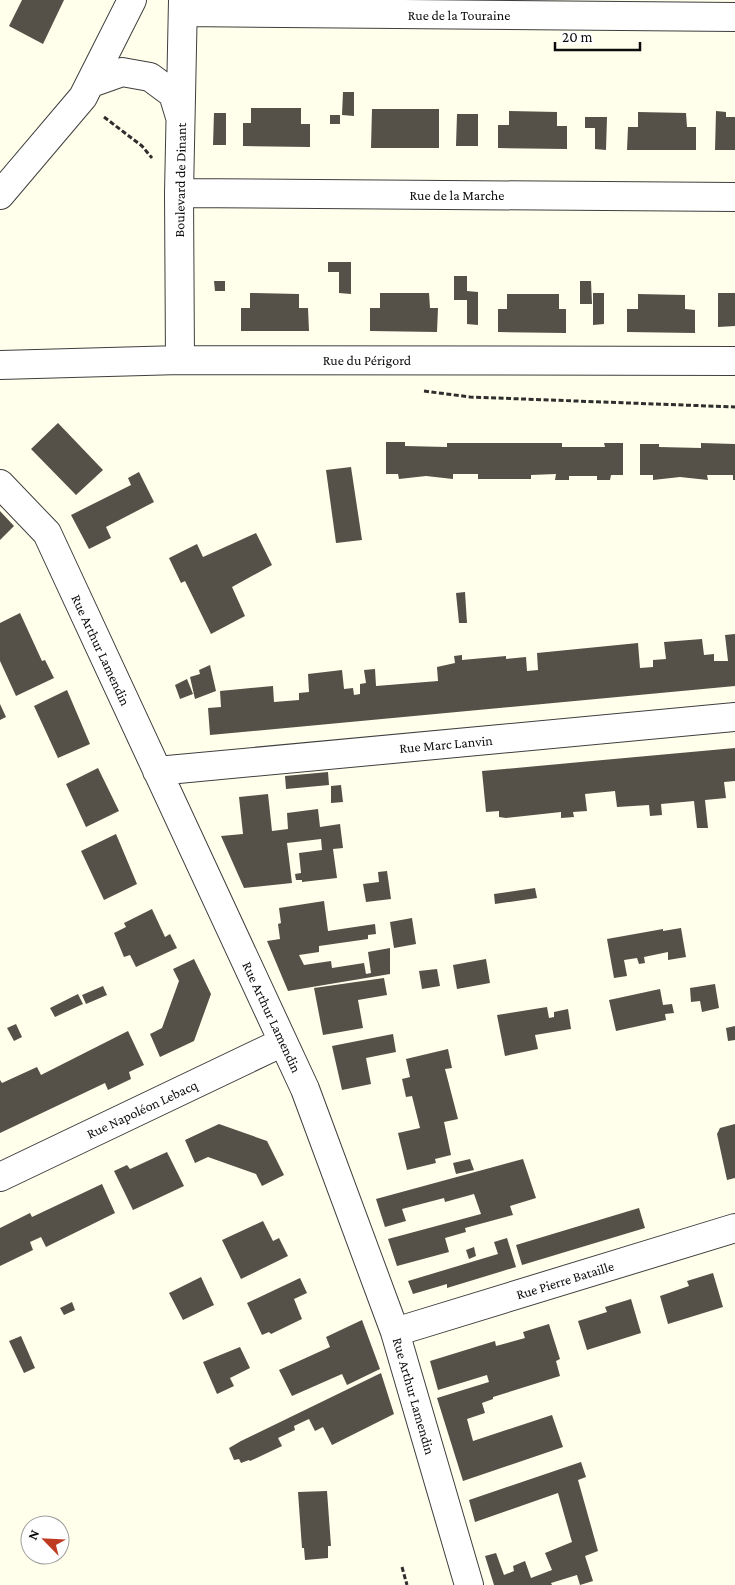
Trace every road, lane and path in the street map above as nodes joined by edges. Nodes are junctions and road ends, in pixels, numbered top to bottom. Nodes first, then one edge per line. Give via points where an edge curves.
1 (132, 0) edge
2 (183, 6) edge
3 (735, 17) edge
4 (87, 90) junction
5 (181, 119) junction
6 (152, 159) dead end
7 (179, 193) junction
8 (0, 195) edge
9 (735, 196) edge
10 (180, 360) junction
11 (735, 360) edge
12 (0, 365) edge
13 (423, 391) dead end
14 (735, 407) edge
15 (0, 484) edge
16 (735, 717) edge
17 (157, 771) junction
18 (283, 1042) junction
19 (0, 1176) edge
20 (735, 1228) edge
21 (395, 1332) junction
22 (402, 1567) dead end
23 (407, 1585) edge
24 (469, 1585) edge

1 - 4 street
2 - 3 street, Rue de la Touraine
2 - 5 street, Boulevard de Dinant
4 - 5 street via 122,72 150,77 174,94
4 - 6 path via 115,127 142,146
4 - 8 street
5 - 7 street, Boulevard de Dinant
7 - 9 street, Rue de la Marche
7 - 10 street, Boulevard de Dinant
10 - 11 street, Rue du Périgord
10 - 12 street, Rue du Périgord
13 - 14 path via 470,397
15 - 17 street, Rue Arthur Lamendin via 47,533
16 - 17 street, Rue Marc Lanvin
17 - 18 street, Rue Arthur Lamendin
18 - 19 street, Rue Napoléon Lebacq
18 - 21 street, Rue Arthur Lamendin via 304,1089
20 - 21 street, Rue Pierre Bataille
21 - 24 street, Rue Arthur Lamendin
22 - 23 path

